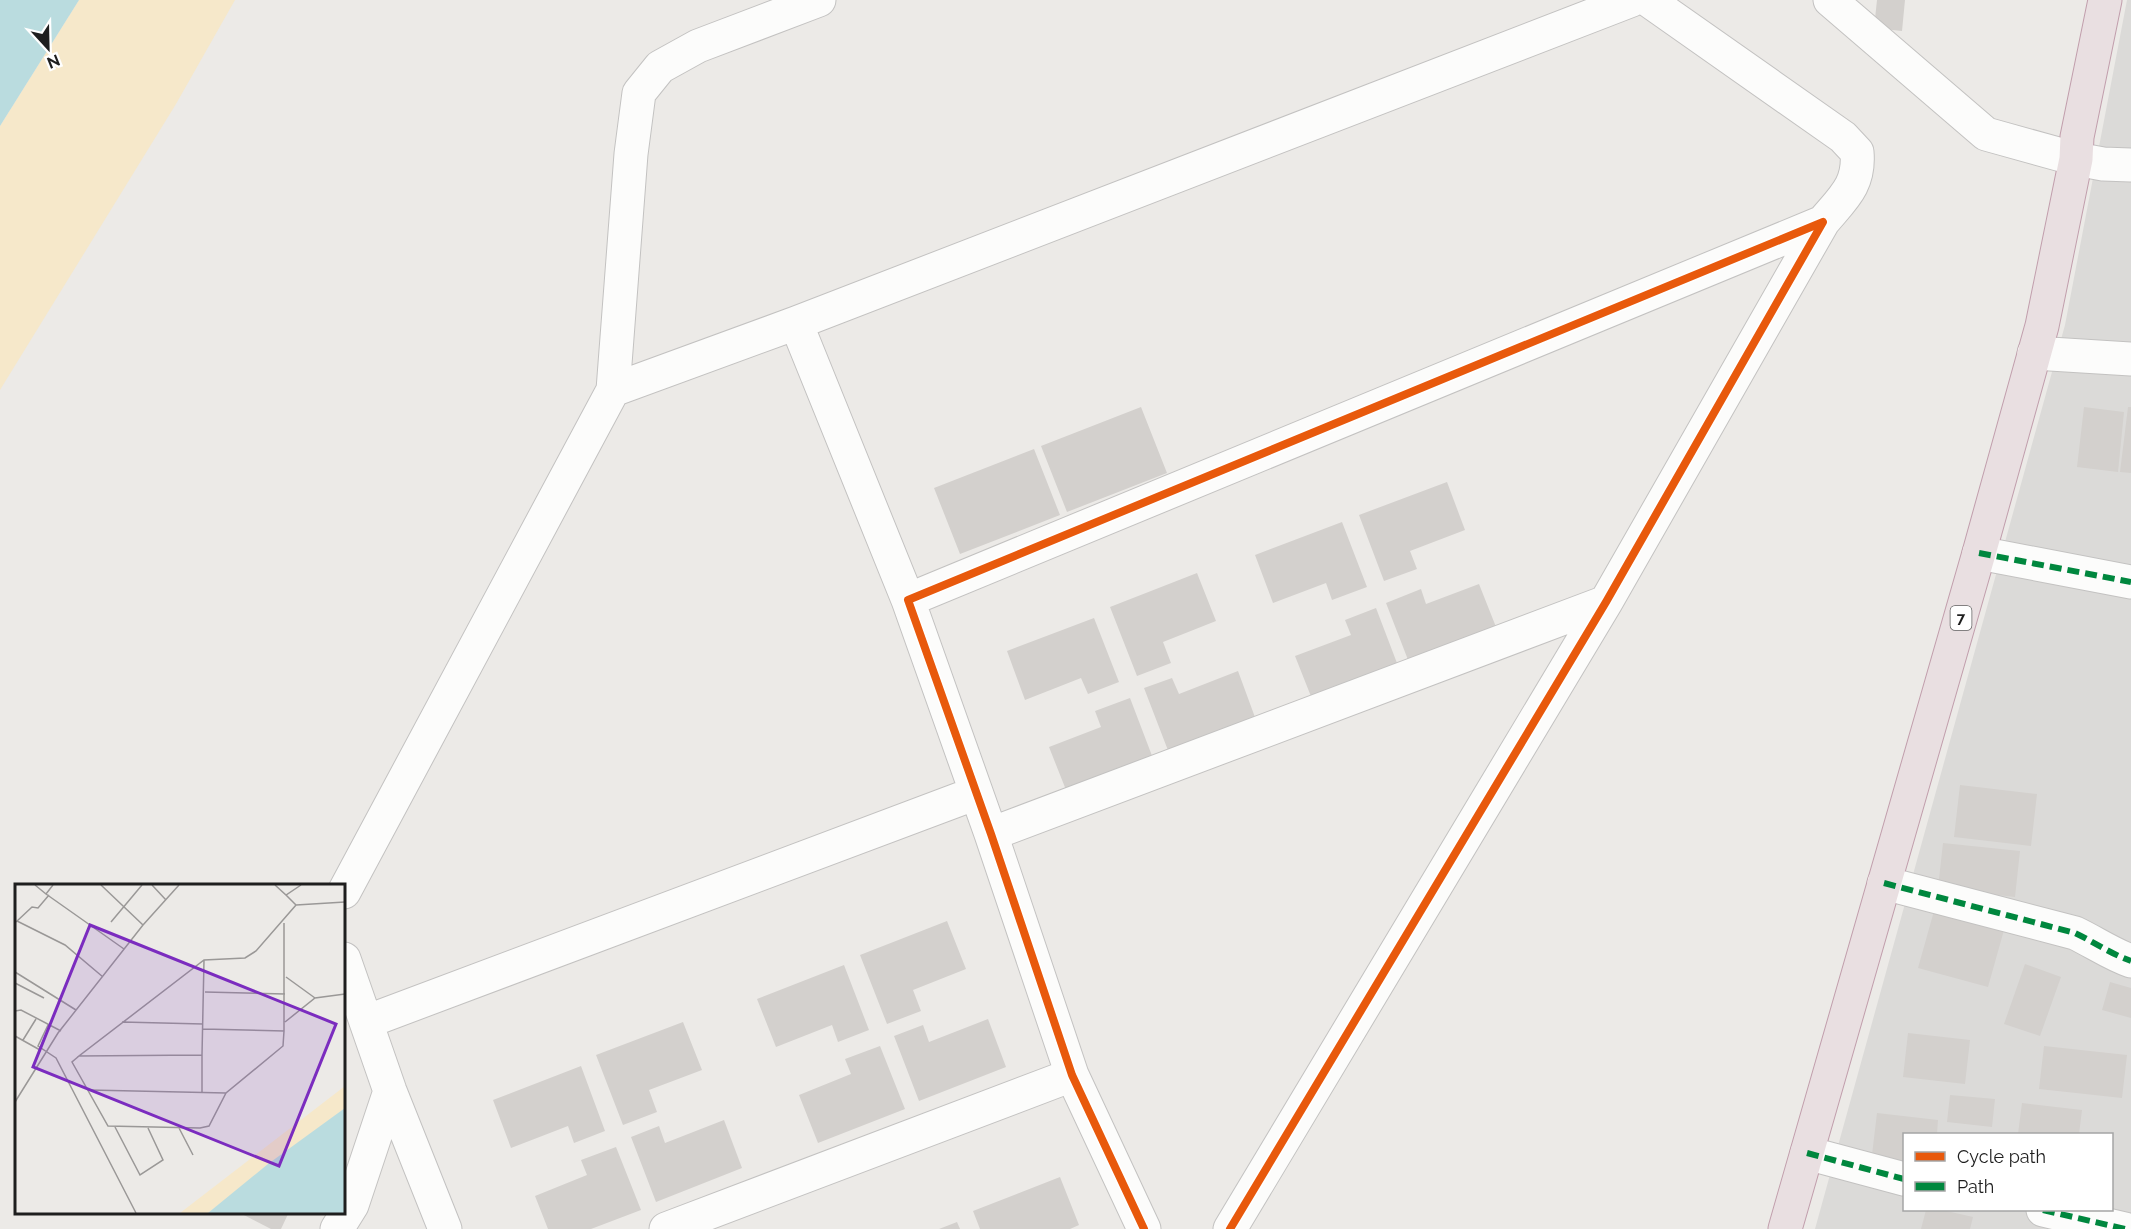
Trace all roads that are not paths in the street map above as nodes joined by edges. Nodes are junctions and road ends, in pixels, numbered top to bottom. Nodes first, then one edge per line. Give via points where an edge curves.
1 (819, 0) edge
2 (1632, 0) edge
3 (1648, 0) edge
4 (1830, 0) edge
5 (2105, 0) edge
6 (2131, 145) edge
7 (2076, 148) junction
8 (2131, 165) edge
9 (1823, 222) junction
10 (796, 323) junction
11 (2034, 353) junction
12 (2131, 359) edge
13 (613, 390) junction
14 (1979, 554) junction
15 (2131, 582) edge
16 (908, 600) junction
17 (1606, 603) junction
18 (976, 793) junction
19 (991, 834) junction
20 (1884, 883) junction
21 (345, 890) edge
22 (2131, 961) edge
23 (345, 962) edge
24 (366, 1022) junction
25 (1072, 1075) junction
26 (390, 1091) junction
27 (1807, 1153) junction
28 (1903, 1178) edge
29 (2051, 1211) edge
30 (337, 1229) edge
31 (444, 1229) edge
32 (666, 1229) edge
33 (1144, 1229) edge
34 (1230, 1229) edge
35 (1785, 1229) edge
36 (2125, 1229) edge

1 - 13 street via 698,46 660,67 639,93
2 - 10 street
3 - 9 street via 1842,137 1857,152 1859,168 1854,183
4 - 7 street via 1986,134
5 - 7 highway, 7
6 - 7 street
7 - 8 street via 2103,164
7 - 11 highway, 7
9 - 16 street
9 - 17 street
10 - 13 street
10 - 16 street
11 - 12 street
11 - 14 highway, 7
13 - 21 street
14 - 15 street
14 - 20 highway, 7
16 - 18 street
17 - 19 street
17 - 34 street
18 - 19 street
18 - 24 street
19 - 25 street
20 - 22 street via 2075,933
20 - 27 highway, 7
23 - 24 street
24 - 26 street
25 - 32 street
25 - 33 street
26 - 30 street via 352,1205
26 - 31 street
27 - 28 street
27 - 35 highway, 7
29 - 36 street

